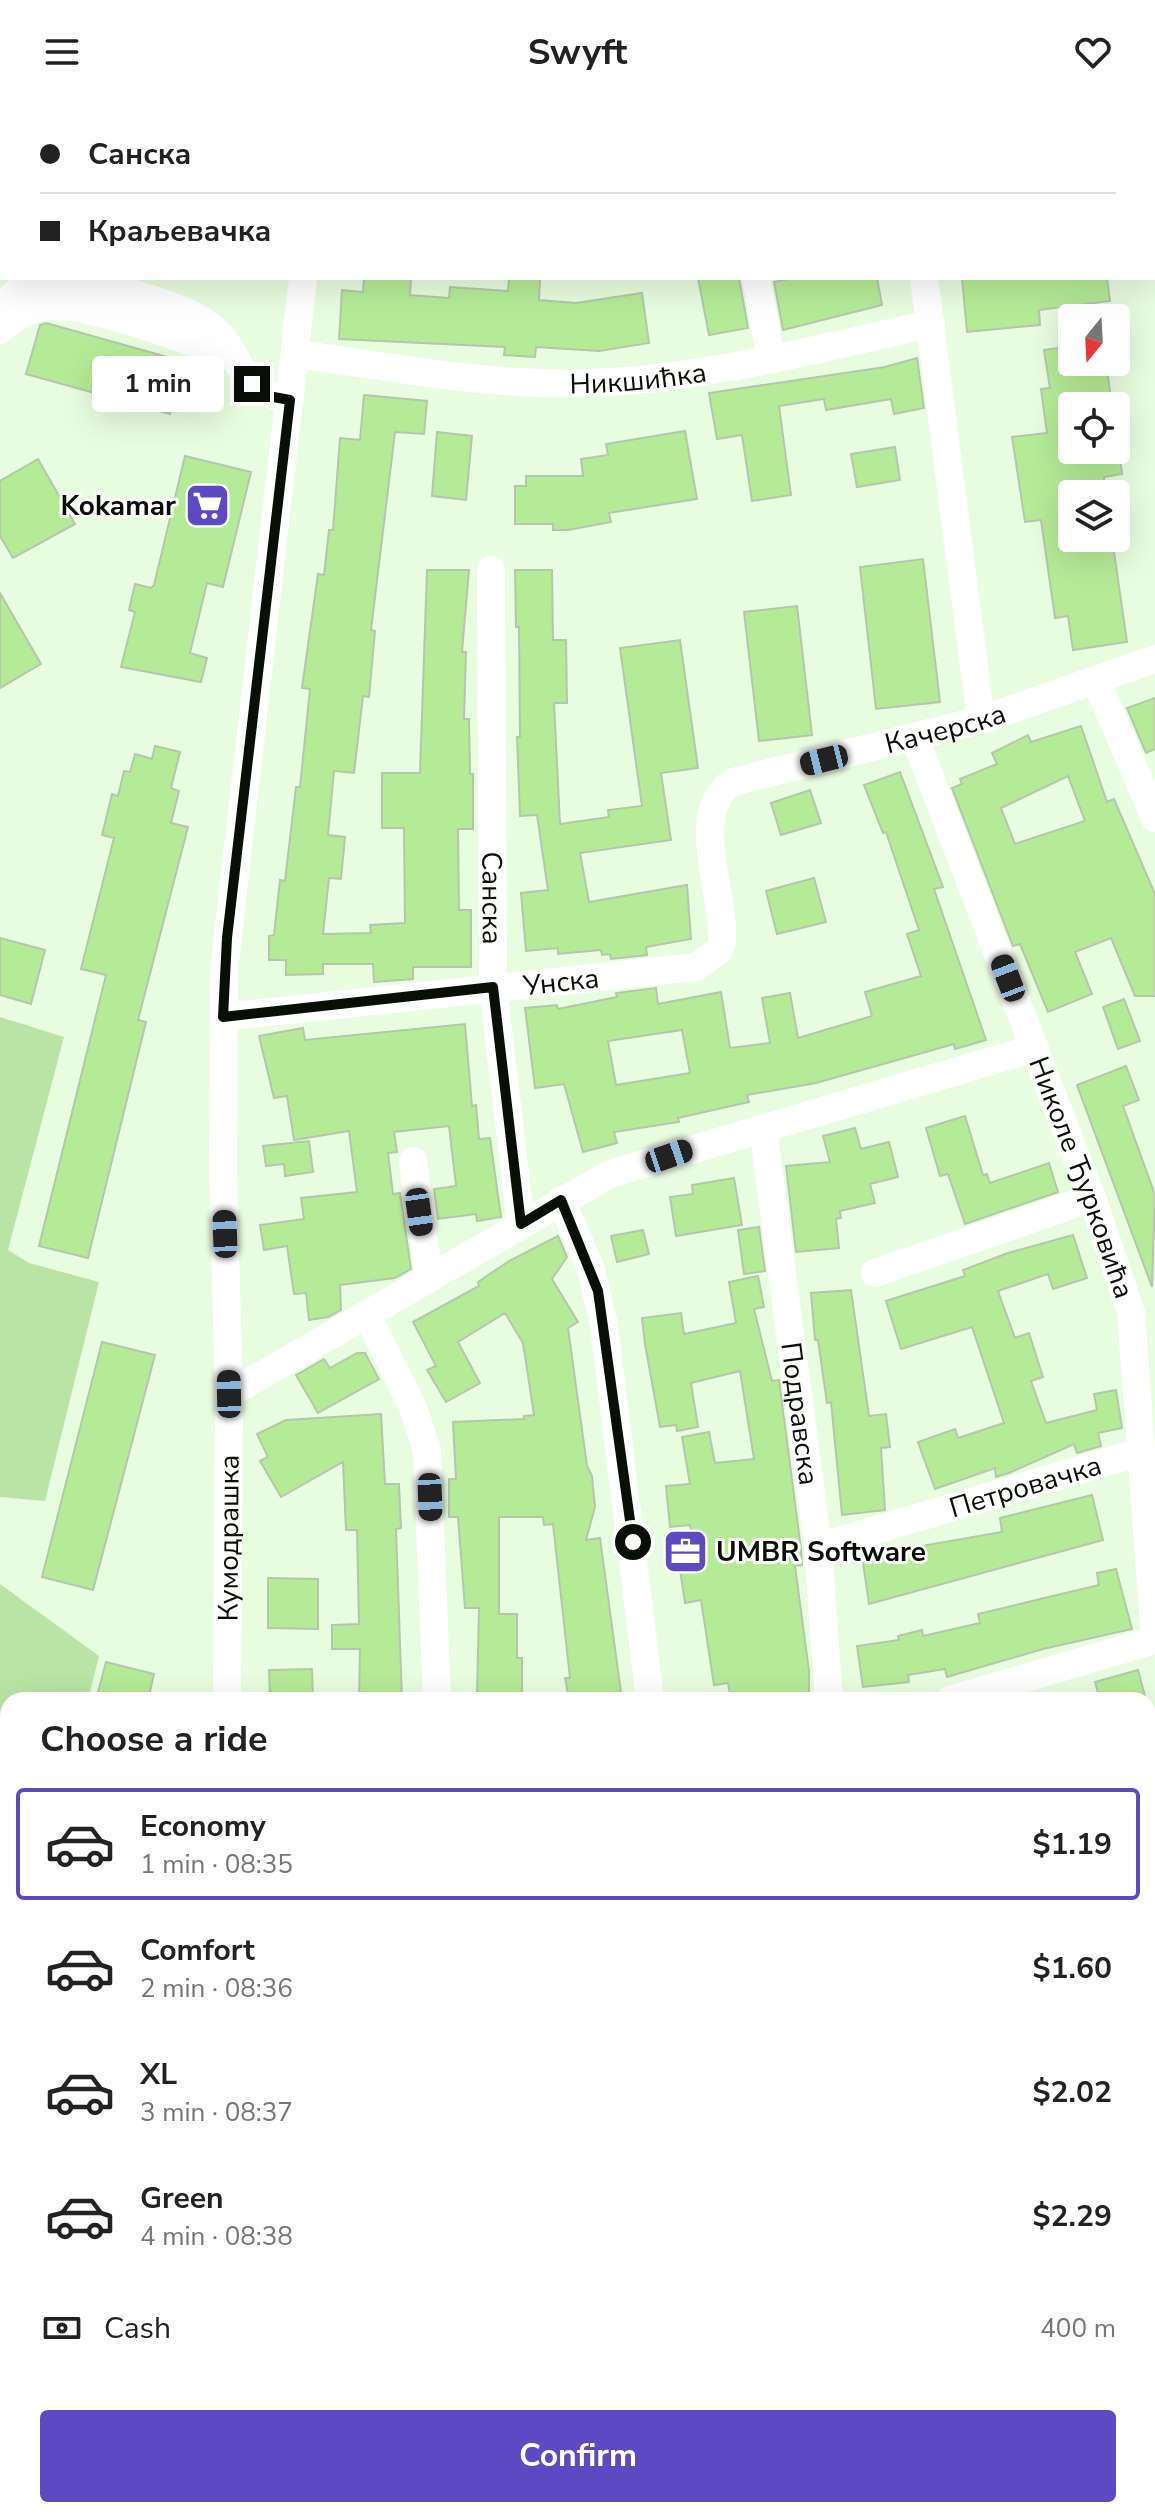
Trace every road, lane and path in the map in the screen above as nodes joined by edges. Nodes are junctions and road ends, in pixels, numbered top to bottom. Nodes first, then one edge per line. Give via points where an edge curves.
1 (76, 280) edge
2 (303, 280) edge
3 (756, 280) edge
4 (924, 280) edge
5 (31, 281) edge
6 (0, 308) edge
7 (931, 324) junction
8 (0, 330) edge
9 (296, 354) junction
10 (233, 357) junction
11 (771, 358) junction
12 (290, 400) junction
13 (491, 570) dead end
14 (1155, 659) edge
15 (1096, 680) junction
16 (981, 720) junction
17 (915, 738) junction
18 (1155, 818) edge
19 (708, 823) joint
20 (493, 987) junction
21 (223, 1017) junction
22 (1035, 1048) junction
23 (763, 1128) junction
24 (413, 1161) dead end
25 (1092, 1198) junction
26 (561, 1200) junction
27 (521, 1224) junction
28 (875, 1273) dead end
29 (429, 1278) junction
30 (367, 1315) junction
31 (1146, 1346) edge
32 (229, 1394) junction
33 (1140, 1452) junction
34 (818, 1547) junction
35 (1155, 1639) edge
36 (227, 1692) edge
37 (437, 1692) edge
38 (649, 1692) edge
39 (828, 1692) edge
40 (977, 1692) edge

1 - 10 street via 206,322
2 - 9 street, Кумодрашка
3 - 11 street
4 - 7 street
5 - 6 street
7 - 11 street, Никшићка
7 - 16 street
8 - 10 street via 25,312 63,307
9 - 11 street, Никшићка via 550,383 632,381
9 - 12 street, Кумодрашка
10 - 12 street via 258,391
12 - 21 street, Кумодрашка via 227,938
13 - 20 street, Санска
14 - 15 street, Качерска
15 - 16 street, Качерска
15 - 18 street
16 - 17 street, Качерска
17 - 19 street, Качерска via 733,782 718,796
17 - 22 street, Николе Ђурковића
19 - 20 street, Унска via 722,934 719,950 709,960 671,972
20 - 21 street, Унска
20 - 27 street, Санска
21 - 32 street, Кумодрашка
22 - 23 street
22 - 25 street, Николе Ђурковића
23 - 26 street via 619,1170
23 - 34 street, Подравска
24 - 29 street
25 - 28 street
25 - 31 street, Николе Ђурковића
26 - 27 street
26 - 38 street via 591,1269 604,1325
27 - 29 street
29 - 30 street
30 - 32 street
30 - 37 street via 412,1405 427,1450
31 - 33 street, Николе Ђурковића
32 - 36 street, Кумодрашка
33 - 34 street, Петровачка
33 - 35 street, Николе Ђурковића
34 - 39 street, Подравска
35 - 40 street

